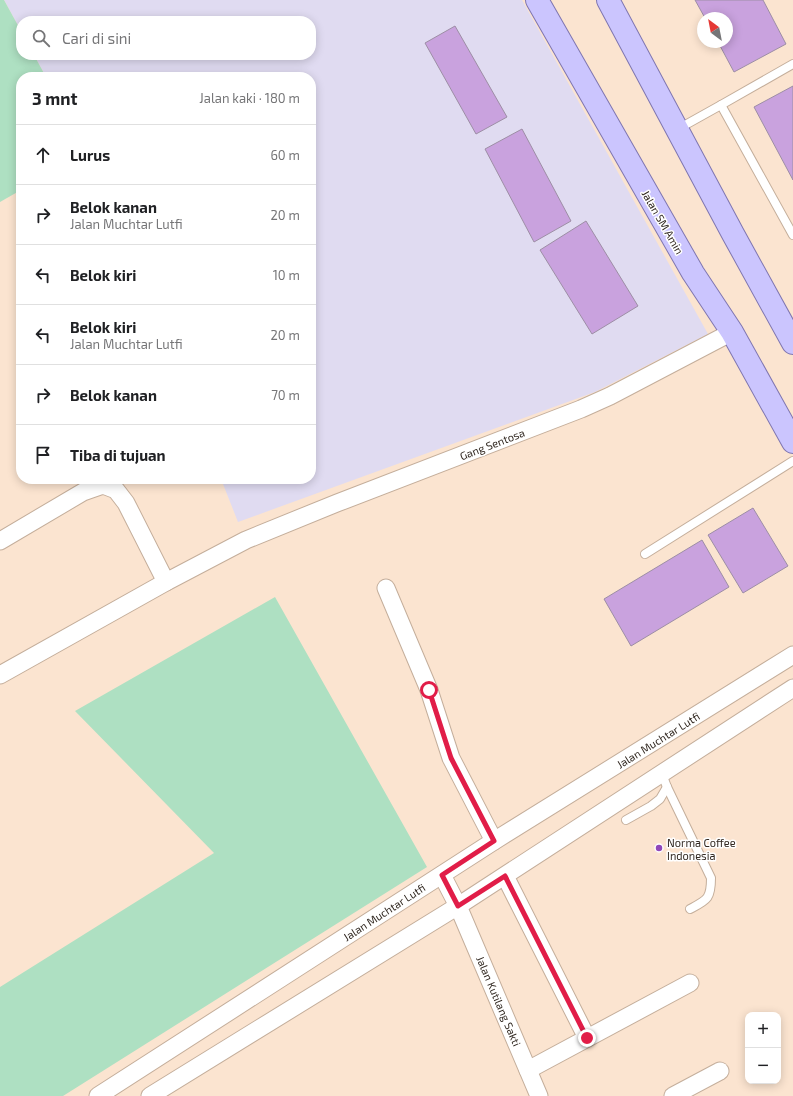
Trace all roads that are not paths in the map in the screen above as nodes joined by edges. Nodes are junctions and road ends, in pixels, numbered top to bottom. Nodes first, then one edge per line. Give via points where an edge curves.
1 (537, 0) edge
2 (608, 0) edge
3 (793, 64) edge
4 (721, 105) junction
5 (677, 129) junction
6 (793, 235) edge
7 (732, 332) junction
8 (793, 343) edge
9 (793, 442) edge
10 (793, 461) edge
11 (0, 541) edge
12 (645, 554) dead end
13 (166, 582) junction
14 (386, 588) dead end
15 (793, 655) edge
16 (0, 675) edge
17 (793, 688) edge
18 (664, 780) junction
19 (626, 820) dead end
20 (494, 841) junction
21 (442, 875) junction
22 (505, 876) junction
23 (458, 906) junction
24 (690, 909) dead end
25 (690, 983) dead end
26 (587, 1038) junction
27 (528, 1070) junction
28 (720, 1071) dead end
29 (98, 1096) edge
30 (150, 1096) edge
31 (539, 1096) edge
32 (673, 1096) edge

1 - 7 main road, Jalan SM Amin via 693,273
2 - 5 main road
3 - 4 lane
4 - 5 lane
4 - 6 lane
5 - 8 main road
7 - 9 main road, Jalan SM Amin
7 - 13 street, Gang Sentosa via 581,410 246,540
10 - 12 lane
11 - 13 street via 83,492 103,485 116,490 126,503
13 - 16 street, Gang Sentosa
14 - 20 street via 429,690 451,758
15 - 20 street, Jalan Muchtar Lutfi
17 - 18 street
18 - 19 lane via 660,799
18 - 22 street
18 - 24 lane via 711,878 711,891 705,900
20 - 21 street, Jalan Muchtar Lutfi
21 - 23 street, Jalan Kutilang Sakti
21 - 29 street, Jalan Muchtar Lutfi
22 - 23 street
22 - 26 street
23 - 27 street, Jalan Kutilang Sakti
23 - 30 street
25 - 26 street
26 - 27 street
27 - 31 street, Jalan Kutilang Sakti
28 - 32 street

